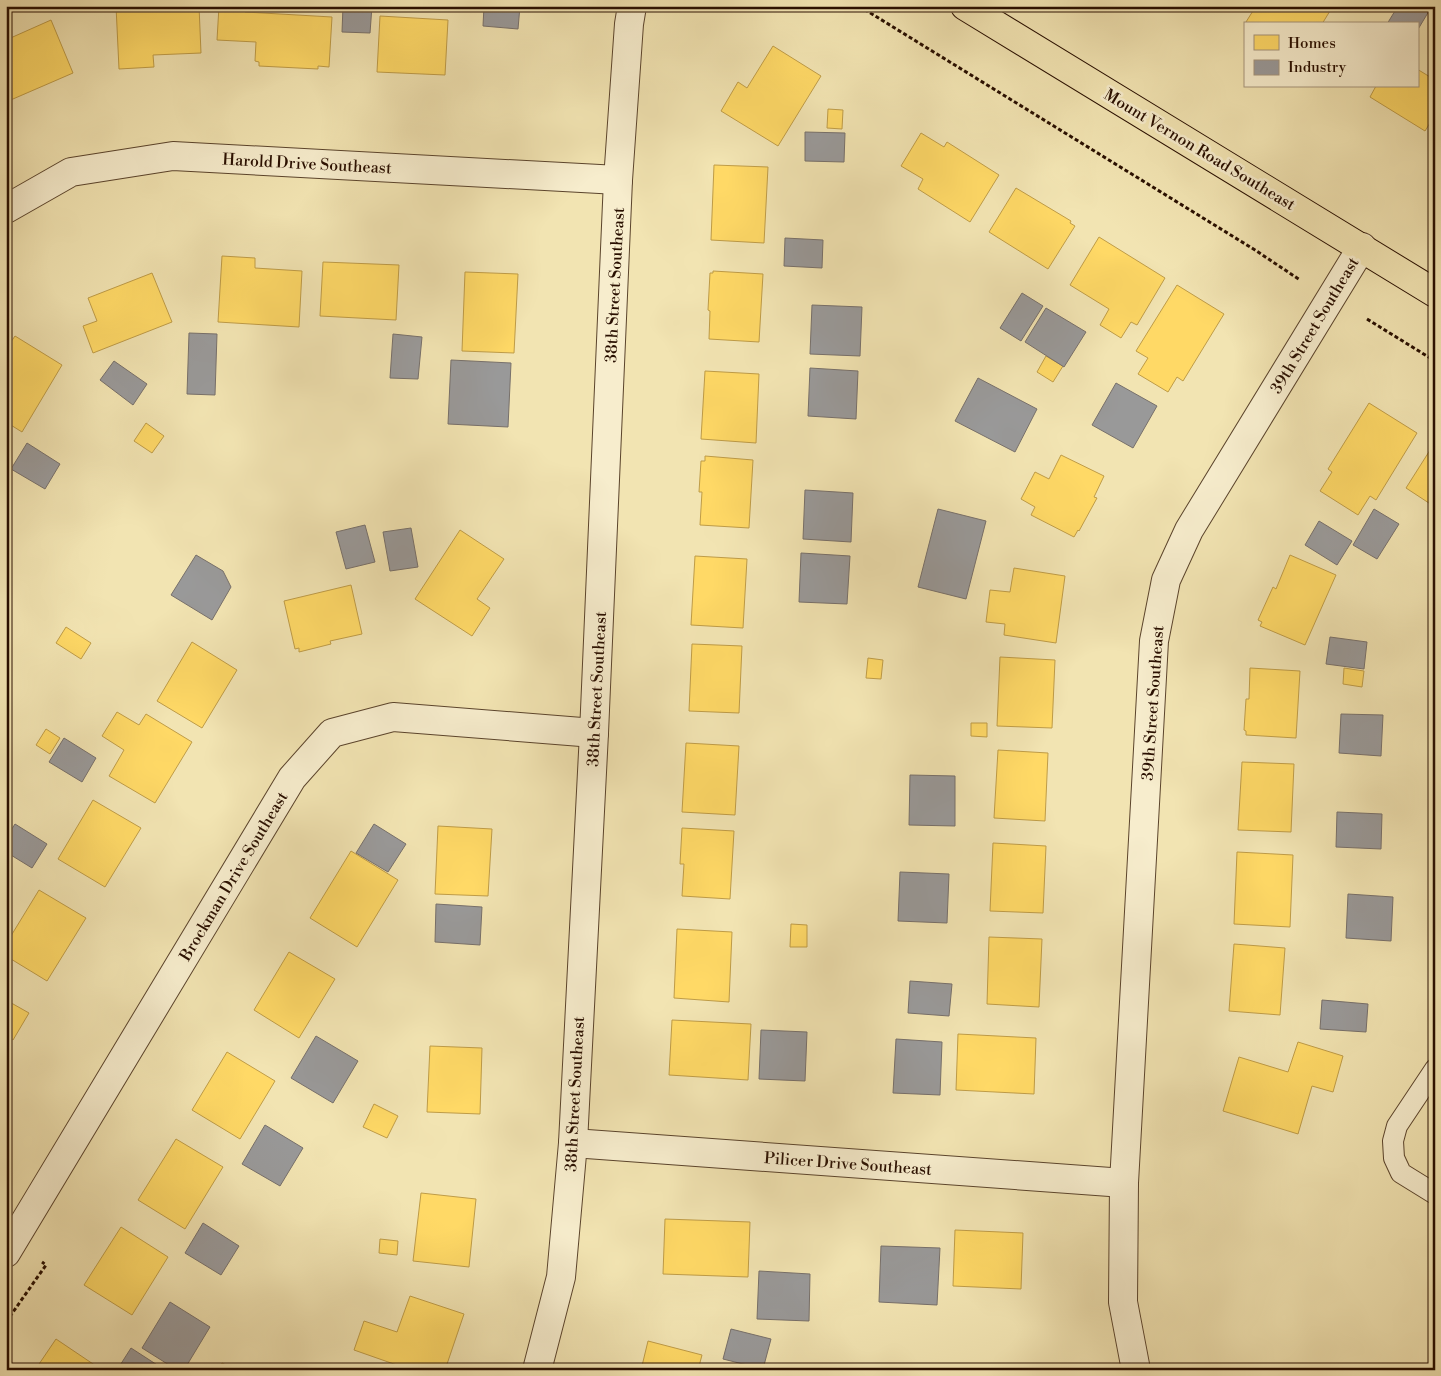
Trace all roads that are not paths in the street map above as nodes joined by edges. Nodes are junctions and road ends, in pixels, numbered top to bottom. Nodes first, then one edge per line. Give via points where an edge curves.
1 (632, 6) edge
2 (965, 6) edge
3 (618, 180) junction
4 (6, 208) edge
5 (1362, 247) junction
6 (1435, 293) edge
7 (594, 733) junction
8 (1435, 1069) edge
9 (572, 1143) junction
10 (1124, 1183) junction
11 (1435, 1194) edge
12 (6, 1253) edge
13 (537, 1370) edge
14 (1136, 1370) edge

1 - 3 street, 38th Street Southeast
2 - 5 main road, Mount Vernon Road Southeast
3 - 4 street, Harold Drive Southeast via 173,156 71,172
3 - 7 street, 38th Street Southeast
5 - 6 main road, Mount Vernon Road Southeast
5 - 10 street, 39th Street Southeast via 1189,530 1166,580 1154,641
7 - 9 street, 38th Street Southeast
7 - 12 street, Brockman Drive Southeast via 394,717 332,733 292,778
8 - 11 lane via 1397,1126 1393,1141 1394,1158 1401,1174
9 - 10 street, Pilicer Drive Southeast
9 - 13 street, 38th Street Southeast via 561,1277
10 - 14 street, 39th Street Southeast via 1123,1302

